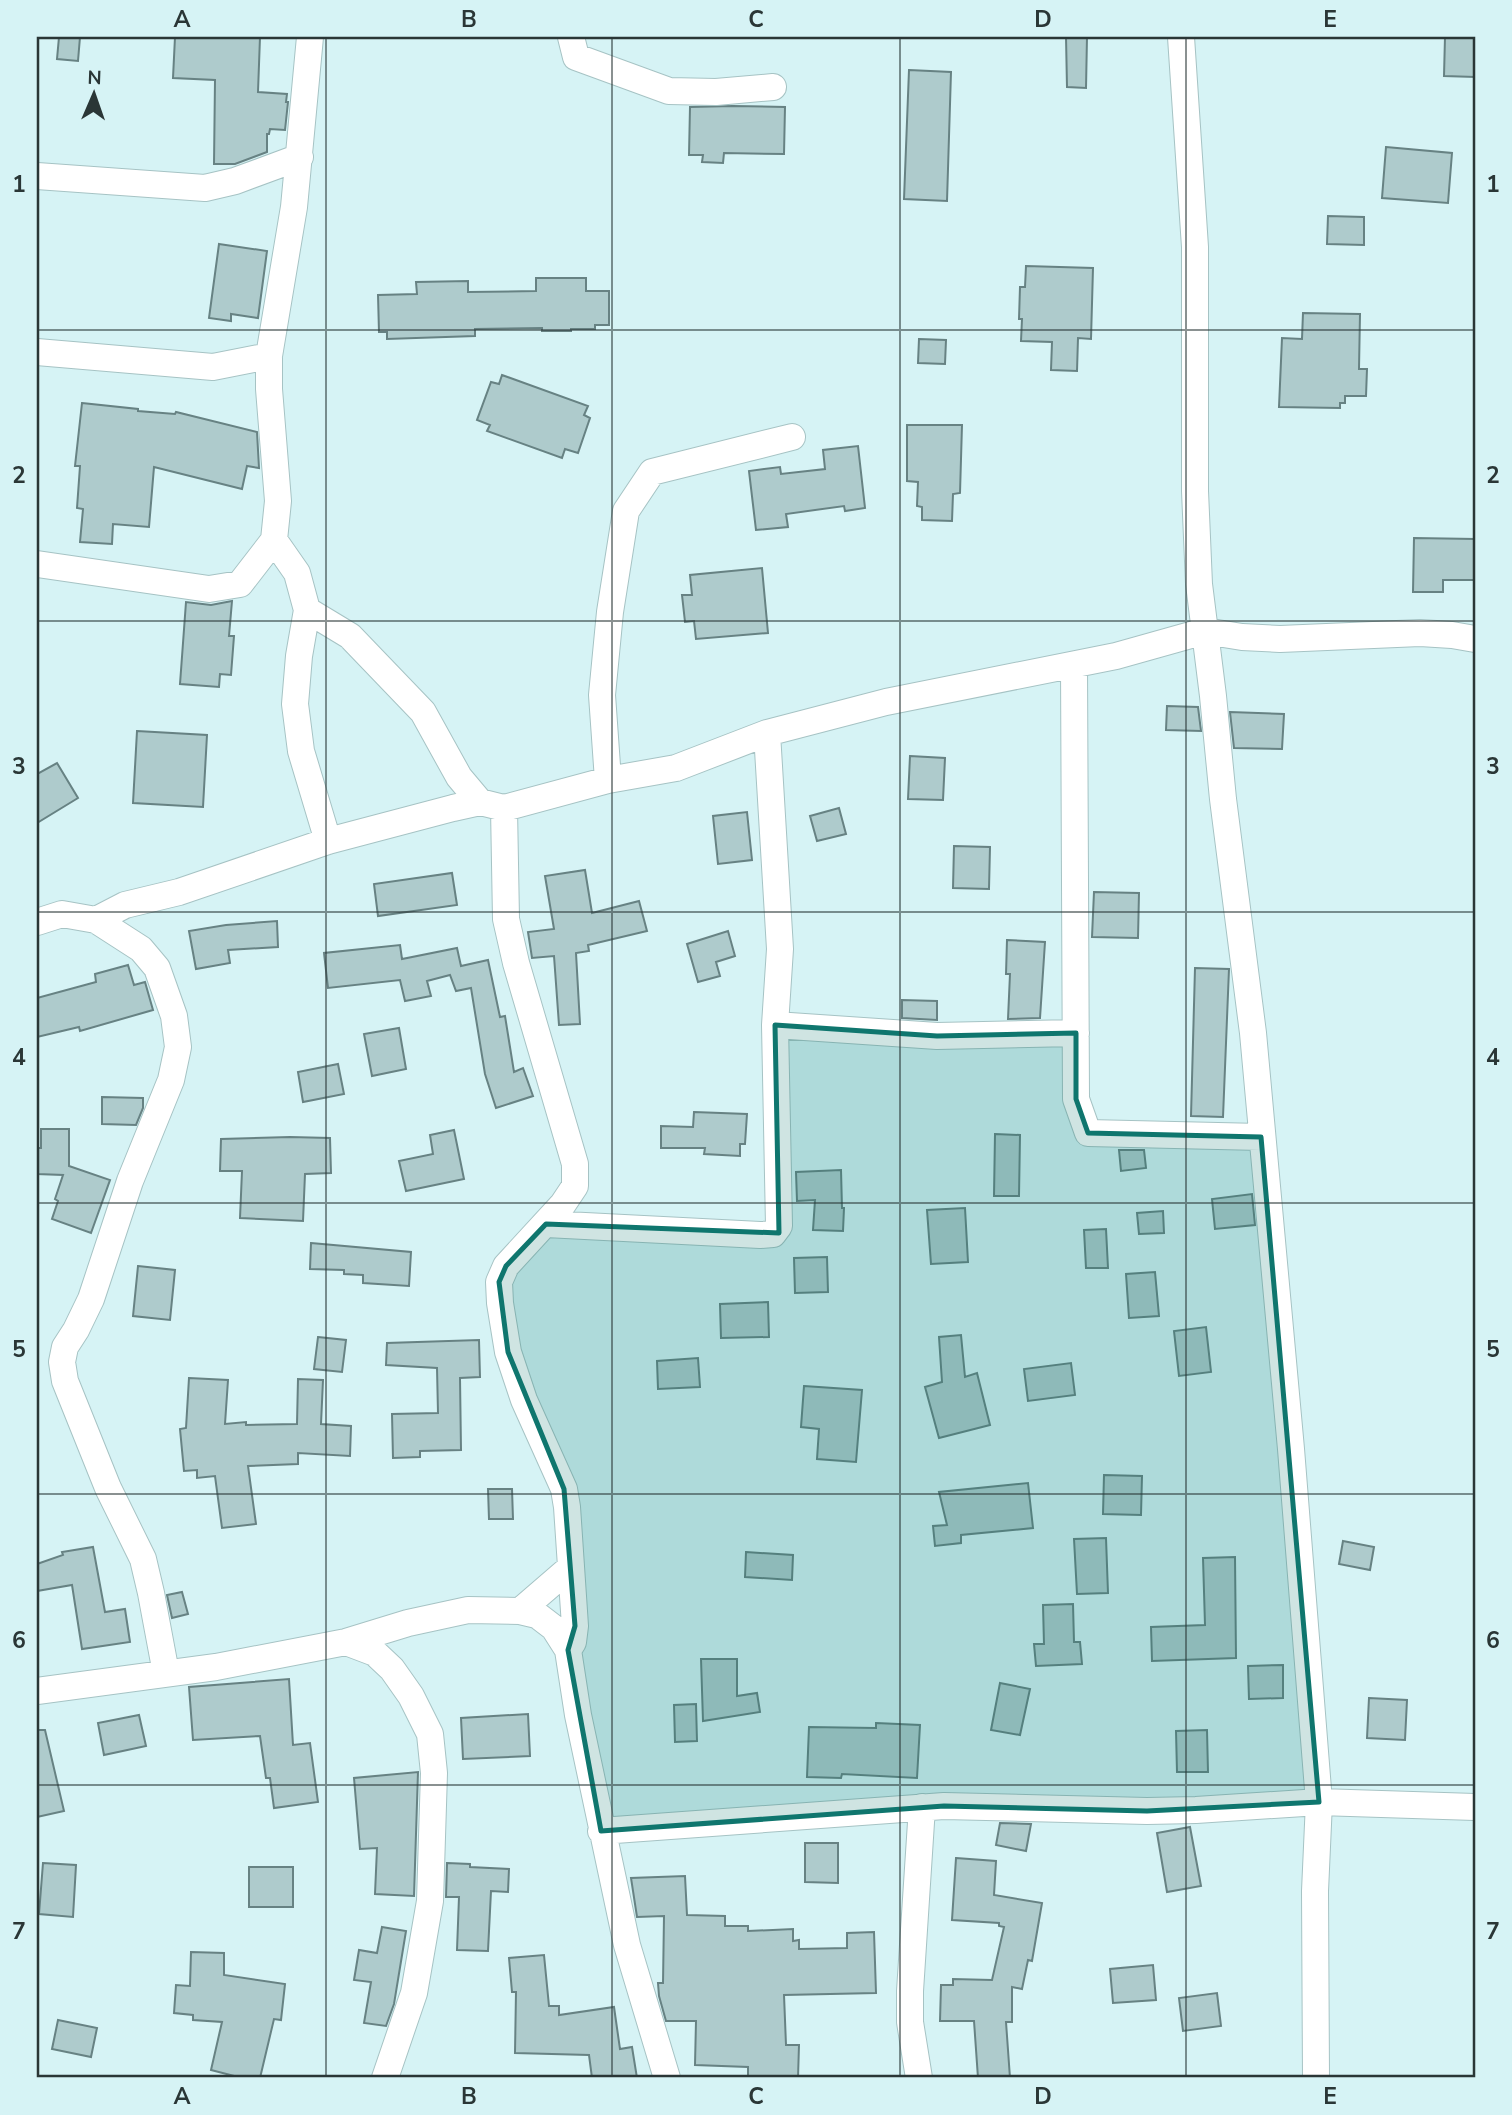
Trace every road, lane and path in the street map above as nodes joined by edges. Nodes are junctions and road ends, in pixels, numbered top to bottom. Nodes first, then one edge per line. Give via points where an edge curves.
1 (310, 37) edge
2 (572, 37) edge
3 (1181, 37) edge
4 (773, 87) dead end
5 (300, 157) junction
6 (37, 176) edge
7 (37, 352) edge
8 (269, 356) junction
9 (792, 437) dead end
10 (274, 540) junction
11 (37, 564) edge
12 (307, 610) junction
13 (1205, 631) junction
14 (1475, 639) edge
15 (1074, 665) junction
16 (767, 733) junction
17 (608, 780) junction
18 (492, 805) junction
19 (328, 841) junction
20 (96, 920) junction
21 (37, 922) edge
22 (775, 1026) junction
23 (1076, 1033) junction
24 (1261, 1137) junction
25 (546, 1224) junction
26 (571, 1567) junction
27 (520, 1611) junction
28 (346, 1642) junction
29 (568, 1650) junction
30 (166, 1673) junction
31 (37, 1691) edge
32 (1319, 1802) junction
33 (922, 1807) junction
34 (1475, 1807) edge
35 (601, 1831) junction
36 (385, 2078) edge
37 (667, 2078) edge
38 (919, 2078) edge
39 (1316, 2078) edge

1 - 5 street
2 - 4 street via 576,57 669,91
3 - 13 street via 1195,247 1195,491
5 - 6 street via 205,188
5 - 8 street
7 - 8 street via 213,367
8 - 10 street via 278,501
9 - 17 street via 652,472 626,511 602,695
10 - 11 street via 240,584 209,590
10 - 12 street via 298,573
12 - 18 street via 350,636 423,712 459,777
12 - 19 street via 295,704 301,751
13 - 14 street via 1280,639 1420,633
13 - 15 street
13 - 24 street
15 - 16 street via 887,702
15 - 23 street
16 - 17 street via 676,768
16 - 22 street via 780,949
17 - 18 street
18 - 19 street
18 - 25 street via 516,963 575,1164 575,1186
19 - 20 street via 179,892 125,905
20 - 21 street via 62,914
20 - 30 street via 141,949 157,968 174,1016 178,1047 171,1080 130,1181 91,1299 61,1362 108,1488 143,1559
22 - 23 street via 937,1036
22 - 25 street via 779,1226 773,1234
23 - 24 street via 1076,1099 1088,1133
24 - 32 street
25 - 26 street via 506,1266 499,1282 500,1303 508,1352 524,1400 564,1489
26 - 27 street
26 - 29 street via 575,1626
27 - 28 street via 468,1610
27 - 29 street via 537,1615 554,1628
28 - 30 street
28 - 36 street via 375,1654 411,1696 430,1734 434,1773 430,1901 414,1993
29 - 35 street
30 - 31 street
32 - 33 street via 1147,1811
32 - 34 street
32 - 39 street
33 - 35 street
33 - 38 street via 910,1991
35 - 37 street via 627,1945

